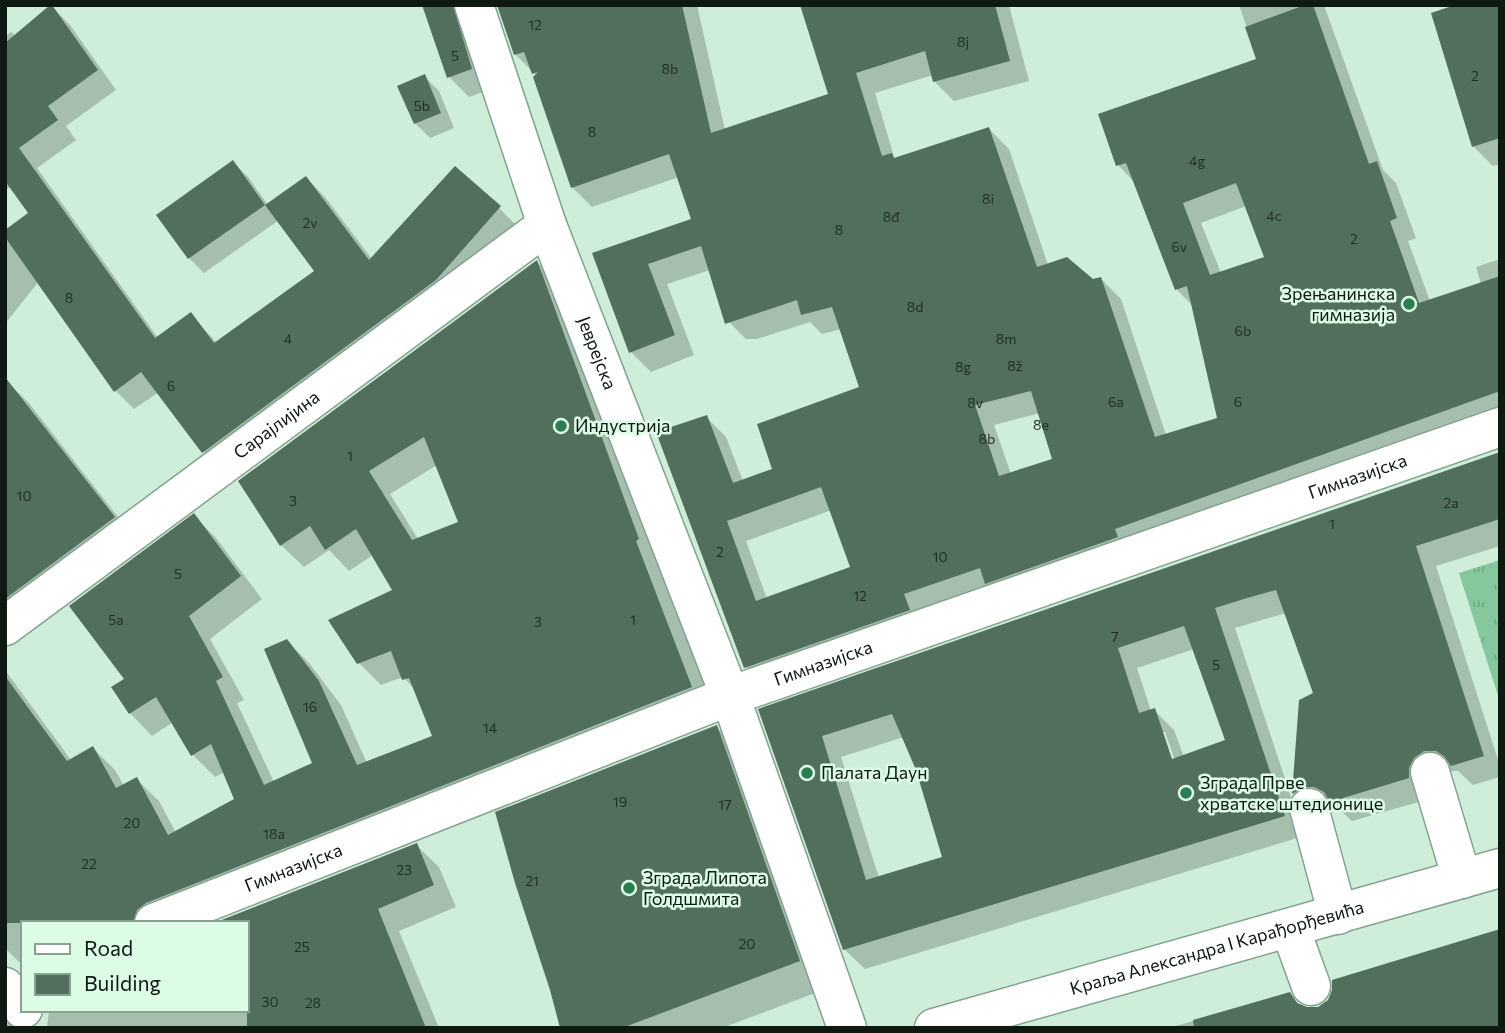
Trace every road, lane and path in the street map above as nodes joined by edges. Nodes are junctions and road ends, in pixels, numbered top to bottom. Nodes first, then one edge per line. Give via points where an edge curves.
1 (474, 5) edge
2 (547, 225) junction
3 (1500, 427) edge
4 (5, 626) edge
5 (730, 696) junction
6 (1430, 772) dead end
7 (1309, 808) dead end
8 (1500, 868) edge
9 (1462, 879) junction
10 (1338, 915) junction
11 (159, 921) edge
12 (1290, 928) junction
13 (1311, 986) dead end
14 (5, 987) edge
15 (21, 1007) edge
16 (25, 1012) edge
17 (37, 1028) edge
18 (846, 1028) edge
19 (934, 1028) edge

1 - 2 street, Јеврејска
2 - 4 street, Сарајлијина
2 - 5 street, Јеврејска
3 - 5 street, Гимназијска
5 - 11 street, Гимназијска
5 - 18 street, Јеврејска
6 - 9 street
7 - 10 street
8 - 9 street, Краља Александра I Карађорђевића
9 - 10 street, Краља Александра I Карађорђевића
10 - 12 street, Краља Александра I Карађорђевића
12 - 13 street
12 - 19 street, Краља Александра I Карађорђевића
14 - 15 street
16 - 17 street

